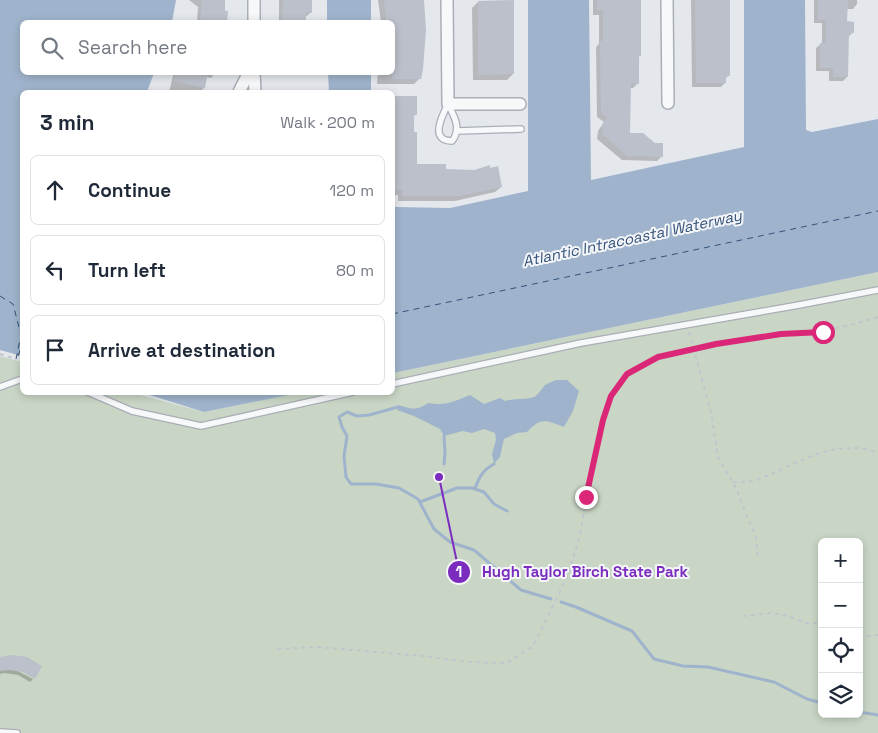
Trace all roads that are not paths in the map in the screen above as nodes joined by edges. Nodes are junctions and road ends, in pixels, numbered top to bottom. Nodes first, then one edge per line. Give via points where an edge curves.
1 (254, 0) edge
2 (447, 0) edge
3 (666, 0) edge
4 (254, 20) edge
5 (248, 75) edge
6 (254, 75) edge
7 (240, 90) edge
8 (255, 90) edge
9 (668, 103) dead end
10 (448, 104) junction
11 (520, 104) dead end
12 (521, 129) dead end
13 (457, 131) junction
14 (878, 290) edge
15 (20, 380) edge
16 (395, 383) edge
17 (0, 387) edge
18 (95, 395) edge
19 (340, 395) edge
20 (0, 732) edge
21 (17, 733) edge

1 - 4 street
2 - 10 street
3 - 9 street
5 - 7 street
6 - 8 street
10 - 11 street
10 - 13 lane
10 - 13 lane via 438,126 439,132 446,141 452,141
12 - 13 lane
14 - 16 lane via 581,343
15 - 17 lane
18 - 19 lane via 132,411 201,426
20 - 21 lane

